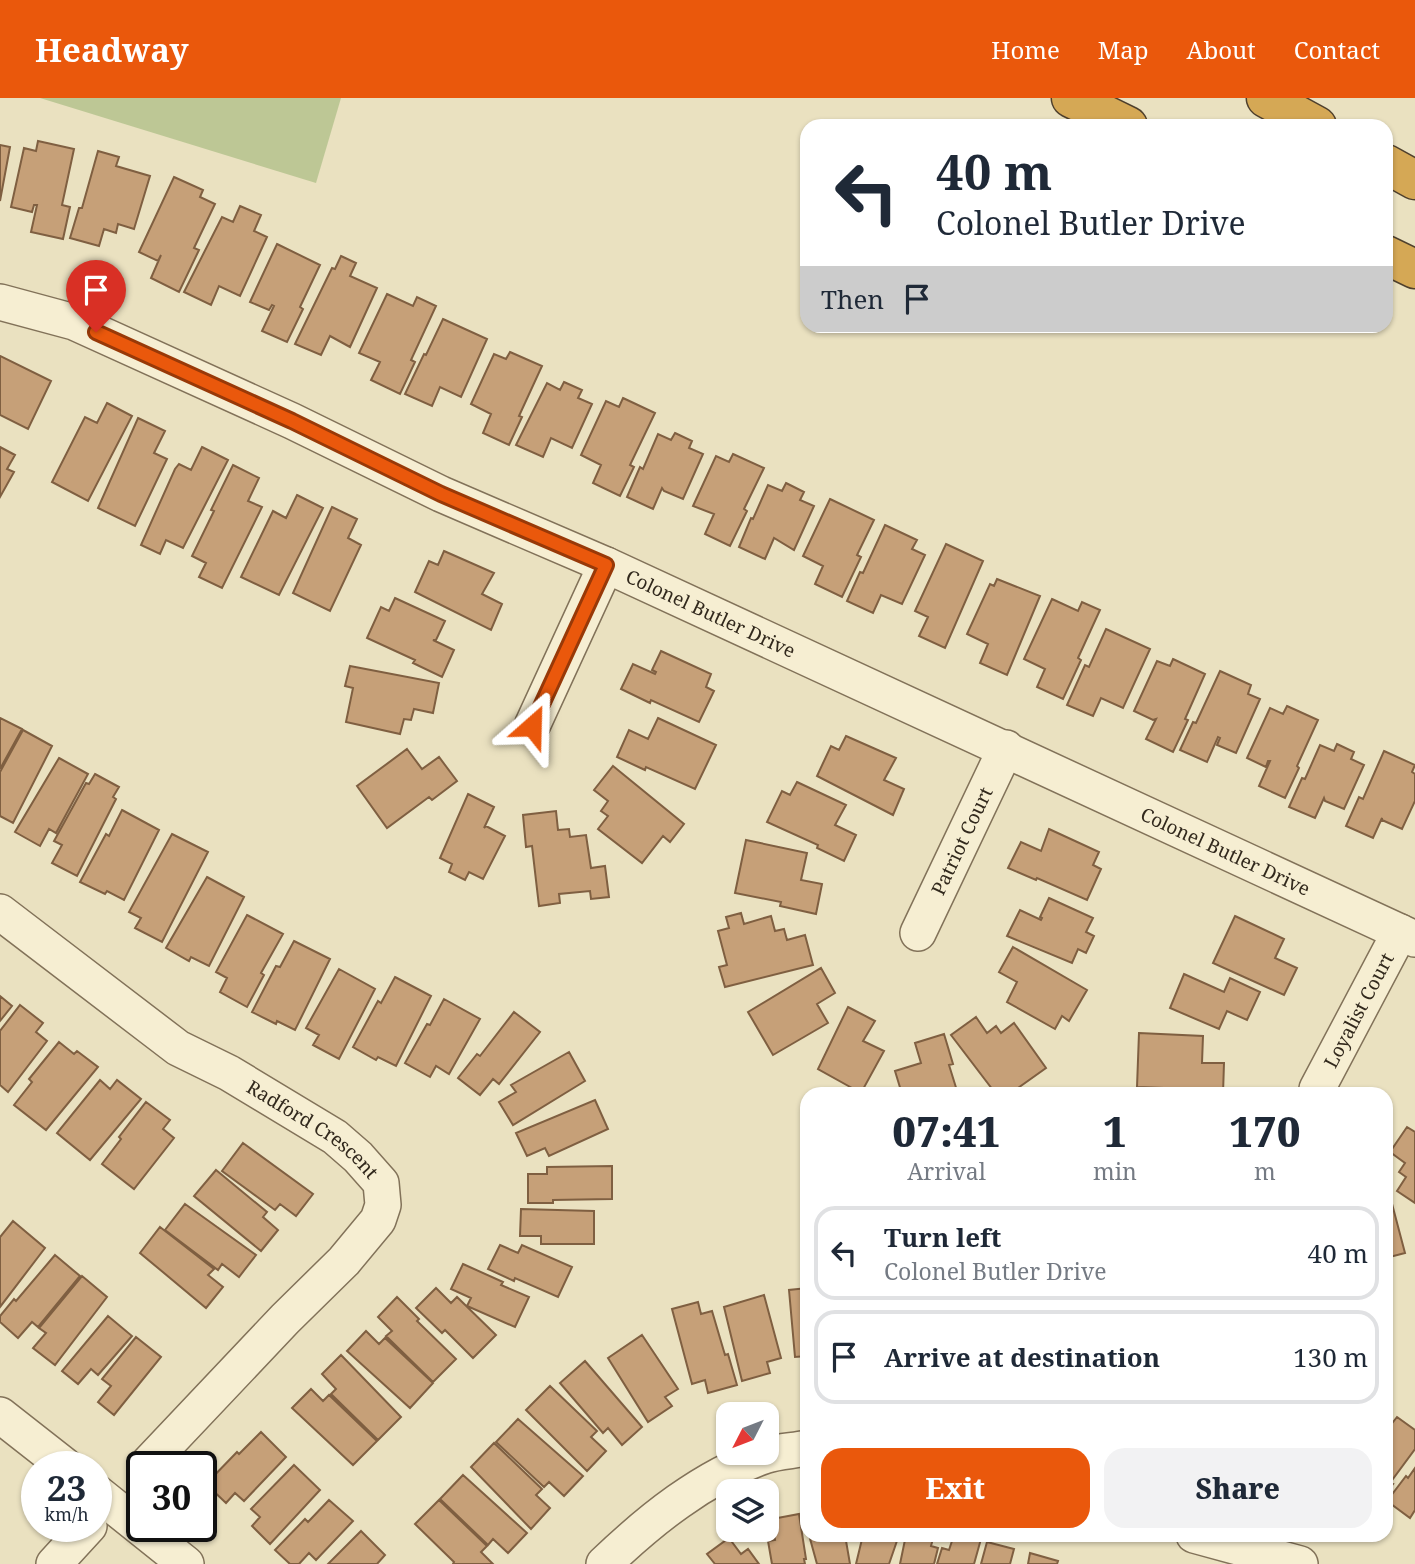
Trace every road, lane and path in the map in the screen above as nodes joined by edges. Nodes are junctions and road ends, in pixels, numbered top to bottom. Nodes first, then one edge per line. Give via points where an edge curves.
1 (1071, 98) edge
2 (1266, 98) edge
3 (1114, 119) edge
4 (1304, 119) edge
5 (1393, 168) edge
6 (1415, 180) edge
7 (1393, 258) edge
8 (1415, 269) edge
9 (0, 302) edge
10 (606, 565) junction
11 (532, 726) dead end
12 (1006, 748) junction
13 (0, 912) edge
14 (918, 933) dead end
15 (1407, 935) edge
16 (1318, 1087) edge
17 (0, 1415) edge
18 (800, 1449) edge
19 (46, 1451) edge
20 (160, 1451) edge
21 (126, 1485) edge
22 (112, 1498) edge
23 (112, 1519) edge
24 (72, 1542) edge
25 (1220, 1542) edge
26 (54, 1564) edge
27 (186, 1564) edge
28 (604, 1564) edge
29 (1300, 1564) edge

1 - 3 highway
2 - 4 highway
5 - 6 highway
7 - 8 highway
9 - 10 street, Colonel Butler Drive via 74,322 441,494
10 - 11 street
10 - 12 street, Colonel Butler Drive
12 - 14 street, Patriot Court
12 - 15 street, Colonel Butler Drive
13 - 20 street, Radford Crescent via 178,1048 335,1137 381,1183 379,1220
15 - 16 street, Loyalist Court
17 - 19 street
18 - 28 street via 765,1455 708,1482 639,1530
21 - 22 street
23 - 27 street
24 - 26 street
25 - 29 street

